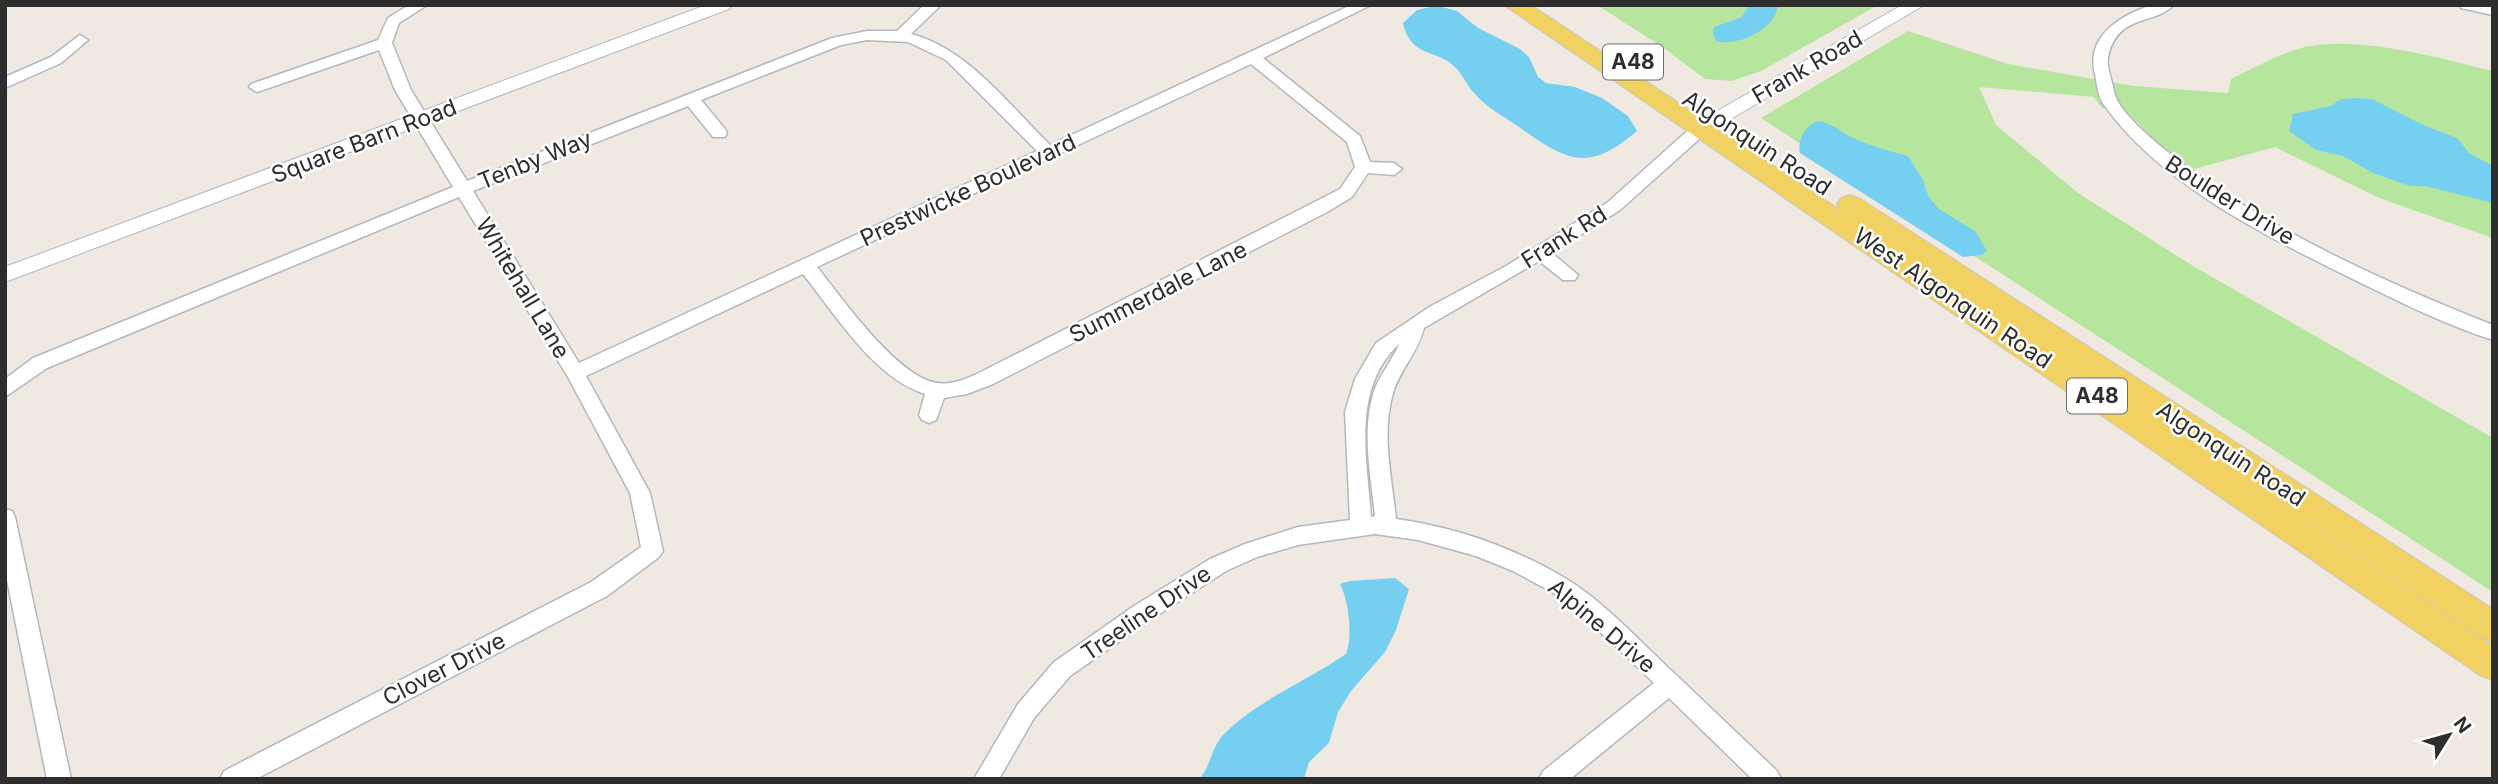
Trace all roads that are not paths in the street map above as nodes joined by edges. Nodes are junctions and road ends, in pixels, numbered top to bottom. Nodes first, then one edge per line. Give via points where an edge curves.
1 (420, 5) edge
2 (723, 5) edge
3 (934, 5) edge
4 (1515, 5) edge
5 (1548, 5) edge
6 (1914, 5) edge
7 (2168, 5) edge
8 (2466, 5) edge
9 (1365, 6) edge
10 (2493, 11) edge
11 (902, 35) junction
12 (80, 40) dead end
13 (384, 43) junction
14 (1253, 58) junction
15 (5, 83) edge
16 (257, 87) dead end
17 (691, 97) junction
18 (422, 120) junction
19 (1709, 124) junction
20 (719, 133) dead end
21 (1048, 152) junction
22 (1363, 167) junction
23 (1394, 170) dead end
24 (463, 189) junction
25 (1540, 253) junction
26 (806, 266) junction
27 (5, 275) edge
28 (1569, 275) dead end
29 (1415, 327) junction
30 (2493, 333) edge
31 (575, 373) junction
32 (5, 390) edge
33 (936, 390) junction
34 (929, 415) dead end
35 (5, 516) edge
36 (1361, 526) junction
37 (1386, 526) junction
38 (652, 551) joint
39 (2493, 627) edge
40 (2493, 664) edge
41 (1670, 684) junction
42 (59, 779) edge
43 (232, 779) edge
44 (986, 779) edge
45 (1551, 779) edge
46 (1769, 779) edge

1 - 13 street via 393,21
2 - 18 street, Square Barn Road
3 - 11 street
4 - 19 main road, West Algonquin Road / A48
5 - 19 main road, Algonquin Road / A48
6 - 19 street, Frank Road
7 - 30 street, Boulder Drive via 2127,20 2100,51 2098,71 2103,90 2127,127 2189,176 2291,239 2397,293
8 - 10 street
9 - 14 street, Prestwicke Boulevard
11 - 17 street, Tenby Way via 837,41
11 - 21 street, Tenby Way via 951,57
12 - 15 street via 56,60
13 - 16 street
13 - 18 street, Whitehall Lane via 403,90
14 - 21 street, Prestwicke Boulevard
14 - 22 street via 1354,140
17 - 20 street
17 - 24 street, Tenby Way
18 - 24 street, Whitehall Lane
18 - 27 street, Square Barn Road
19 - 25 street, Frank Rd via 1614,206
19 - 39 main road, Algonquin Road / A48
19 - 40 main road, West Algonquin Road / A48
21 - 26 street, Prestwicke Boulevard
22 - 23 street
22 - 33 street, Summerdale Lane via 1346,193 1324,207 969,386
24 - 31 street, Whitehall Lane
24 - 32 street, Tenby Way via 40,363
25 - 28 street
25 - 29 street, Frank Rd
26 - 31 street, Prestwicke Boulevard
26 - 33 street via 890,366
29 - 36 street, Frank Rd via 1383,348 1365,379 1355,412
29 - 37 street via 1412,344 1393,372 1381,406
31 - 38 street, Whitehall Lane via 640,493
33 - 34 street
35 - 42 street
36 - 37 street, Alpine Drive
36 - 44 street, Treeline Drive via 1298,536 1252,550 1218,565 1142,613 1062,669 1026,711
37 - 41 street, Alpine Drive via 1480,548 1543,577 1593,612
38 - 43 street, Clover Drive via 599,589
41 - 45 street
41 - 46 street, Alpine Drive

